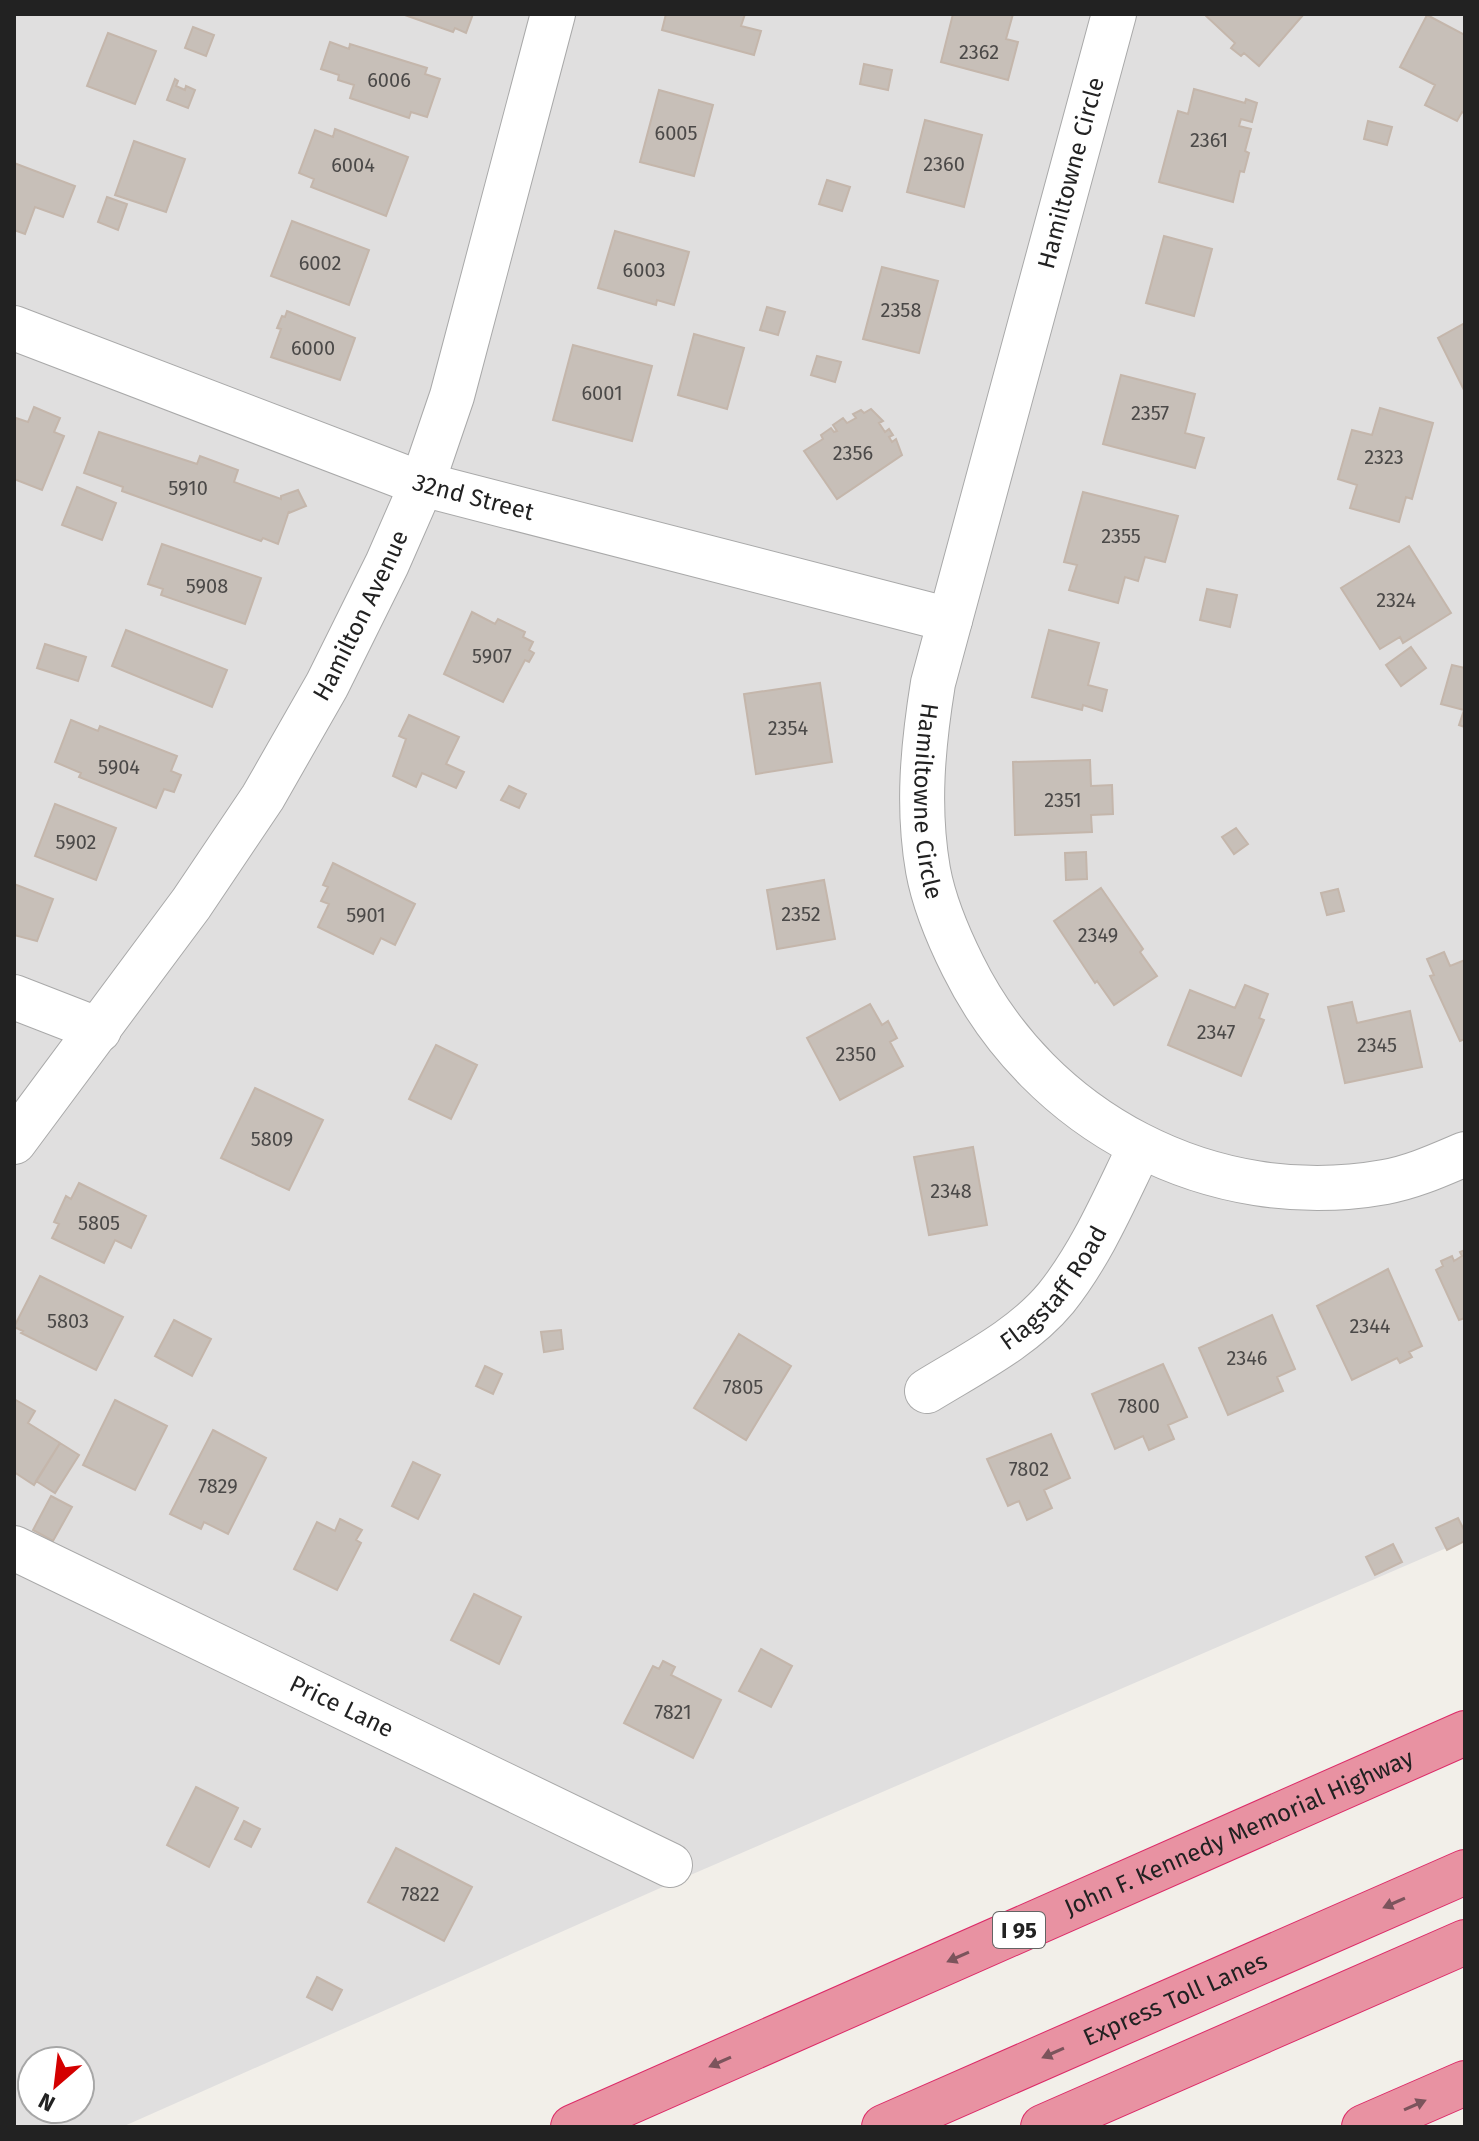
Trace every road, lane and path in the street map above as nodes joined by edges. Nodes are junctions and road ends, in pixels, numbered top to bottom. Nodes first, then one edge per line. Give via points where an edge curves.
1 (553, 14) edge
2 (1114, 14) edge
3 (14, 328) edge
4 (422, 484) junction
5 (950, 620) junction
6 (14, 997) edge
7 (99, 1030) junction
8 (14, 1142) edge
9 (1140, 1147) junction
10 (1465, 1154) edge
11 (927, 1391) dead end
12 (14, 1548) edge
13 (1465, 1733) edge
14 (670, 1865) dead end
15 (1465, 1872) edge
16 (1465, 1942) edge
17 (1465, 1970) edge
18 (1465, 2083) edge
19 (573, 2127) edge
20 (884, 2127) edge
21 (1043, 2127) edge
22 (1104, 2127) edge
23 (1364, 2127) edge

1 - 4 street, Hamilton Avenue via 452,396
2 - 5 street, Hamiltowne Circle
3 - 4 street, 32nd Street
4 - 5 street, 32nd Street
4 - 7 street, Hamilton Avenue via 355,630 283,763 200,891
5 - 9 street, Hamiltowne Circle via 933,683 921,770 928,871 939,910 976,993 1009,1041 1074,1105
6 - 7 street
7 - 8 street, Hamilton Avenue
9 - 10 street, Hamiltowne Circle via 1258,1184 1296,1187 1385,1182
9 - 11 street, Flagstaff Road via 1094,1238 1055,1299 1018,1333
12 - 14 street, Price Lane
13 -> 19 highway, John F. Kennedy Memorial Highway / I 95
15 -> 20 highway, Express Toll Lanes
16 - 21 highway
17 - 22 highway
23 -> 18 highway

